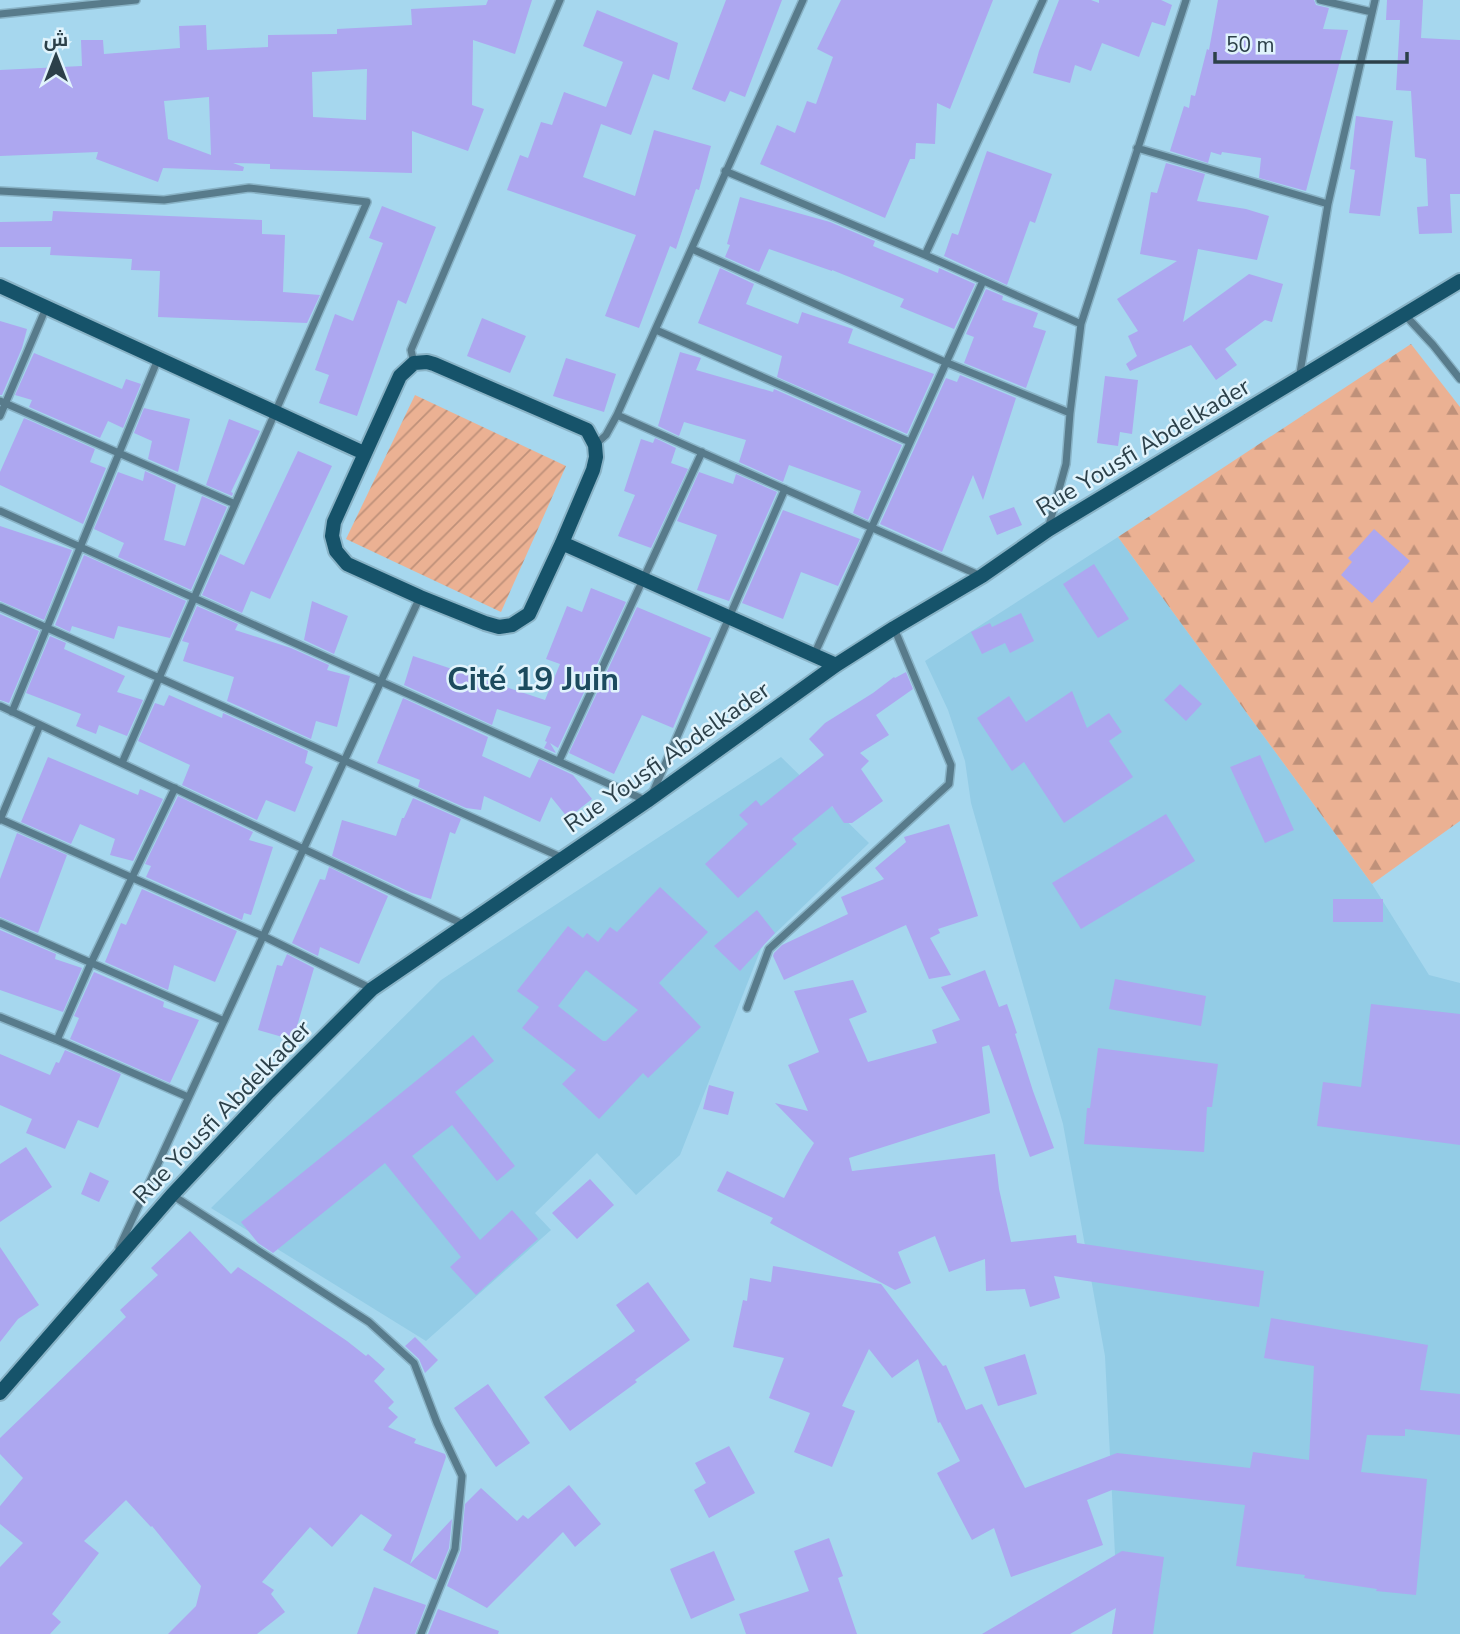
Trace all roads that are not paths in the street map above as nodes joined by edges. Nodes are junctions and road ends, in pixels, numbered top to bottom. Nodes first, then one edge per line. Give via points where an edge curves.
1 (136, 0) edge
2 (560, 0) edge
3 (803, 0) edge
4 (1043, 0) edge
5 (1186, 0) edge
6 (1321, 0) edge
7 (1375, 0) edge
8 (1373, 12) junction
9 (0, 14) edge
10 (1137, 148) junction
11 (725, 171) junction
12 (0, 191) edge
13 (1328, 204) junction
14 (692, 249) junction
15 (925, 256) junction
16 (983, 281) junction
17 (1460, 281) edge
18 (0, 286) edge
19 (46, 307) junction
20 (1405, 315) junction
21 (1081, 324) junction
22 (656, 330) junction
23 (158, 358) junction
24 (945, 362) junction
25 (414, 363) junction
26 (1299, 379) junction
27 (1460, 379) edge
28 (3, 402) edge
29 (275, 412) junction
30 (1070, 412) junction
31 (0, 415) edge
32 (617, 415) junction
33 (909, 442) junction
34 (595, 445) junction
35 (702, 452) junction
36 (119, 453) junction
37 (364, 453) junction
38 (785, 489) junction
39 (235, 504) junction
40 (0, 511) edge
41 (871, 527) junction
42 (1048, 530) junction
43 (562, 543) junction
44 (80, 547) junction
45 (982, 576) junction
46 (644, 579) junction
47 (419, 597) junction
48 (194, 598) junction
49 (0, 607) edge
50 (728, 617) junction
51 (47, 628) junction
52 (894, 628) junction
53 (814, 655) junction
54 (836, 665) junction
55 (159, 678) junction
56 (380, 682) junction
57 (0, 706) edge
58 (12, 712) junction
59 (40, 725) junction
60 (344, 761) junction
61 (559, 761) junction
62 (121, 763) junction
63 (175, 788) junction
64 (649, 799) junction
65 (0, 819) edge
66 (303, 849) junction
67 (563, 858) junction
68 (132, 878) junction
69 (0, 923) edge
70 (466, 925) junction
71 (263, 936) junction
72 (91, 963) junction
73 (372, 989) junction
74 (747, 1008) dead end
75 (0, 1017) edge
76 (224, 1021) junction
77 (57, 1040) junction
78 (188, 1097) junction
79 (172, 1195) junction
80 (111, 1265) junction
81 (0, 1393) edge
82 (421, 1634) edge

1 - 9 street
2 - 25 street via 411,350
3 - 11 street
4 - 15 street
5 - 10 street
6 - 8 street
7 - 8 street
8 - 13 street
10 - 13 street
10 - 21 street
11 - 14 street
11 - 15 street
12 - 29 street via 164,200 249,188 367,202
13 - 26 street
14 - 22 street
14 - 24 street
15 - 16 street
16 - 21 street
16 - 24 street
17 - 20 main road, Rue Yousfi Abdelkader
18 - 19 main road
19 - 23 main road
19 - 28 street
20 - 26 main road, Rue Yousfi Abdelkader
20 - 27 street
21 - 30 street
22 - 32 street
22 - 33 street
23 - 29 main road
23 - 36 street
24 - 30 street
24 - 33 street
25 - 34 main road via 434,364 587,430
25 - 37 main road via 400,376
26 - 42 main road, Rue Yousfi Abdelkader
28 - 31 street
28 - 36 street
29 - 37 main road
29 - 39 street
30 - 42 street via 1066,464
32 - 34 street
32 - 35 street
33 - 41 street
34 - 43 main road via 593,470
35 - 38 street
35 - 46 street
36 - 39 street
36 - 44 street
37 - 47 main road via 334,522 336,551 347,564
38 - 41 street
38 - 50 street
39 - 48 street
40 - 44 street
41 - 45 street
41 - 53 street
42 - 45 main road, Rue Yousfi Abdelkader
43 - 46 main road
43 - 47 main road via 529,614 512,625 485,623
44 - 48 street
44 - 51 street
45 - 52 main road, Rue Yousfi Abdelkader
46 - 50 main road
46 - 61 street
47 - 56 street
48 - 55 street
48 - 56 street
49 - 51 street
50 - 53 main road
50 - 64 street
51 - 55 street
51 - 58 street
52 - 54 main road, Rue Yousfi Abdelkader
52 - 74 street via 951,765 949,784 769,949
53 - 54 main road
54 - 64 main road, Rue Yousfi Abdelkader
55 - 60 street
55 - 62 street
56 - 60 street
56 - 61 street
57 - 58 street
58 - 59 street
59 - 62 street
59 - 65 street
60 - 66 street
60 - 67 street
61 - 64 street
62 - 63 street
63 - 66 street
63 - 68 street
64 - 67 main road, Rue Yousfi Abdelkader
65 - 68 street
66 - 70 street
66 - 71 street
67 - 70 main road, Rue Yousfi Abdelkader
68 - 71 street
68 - 72 street
69 - 72 street
70 - 73 main road, Rue Yousfi Abdelkader
71 - 73 street
71 - 76 street
72 - 76 street
72 - 77 street
73 - 79 main road, Rue Yousfi Abdelkader
75 - 77 street
76 - 78 street
77 - 78 street
78 - 80 street
79 - 80 main road, Rue Yousfi Abdelkader
79 - 82 street via 369,1322 414,1363 463,1476 454,1549
80 - 81 main road, Rue Yousfi Abdelkader

